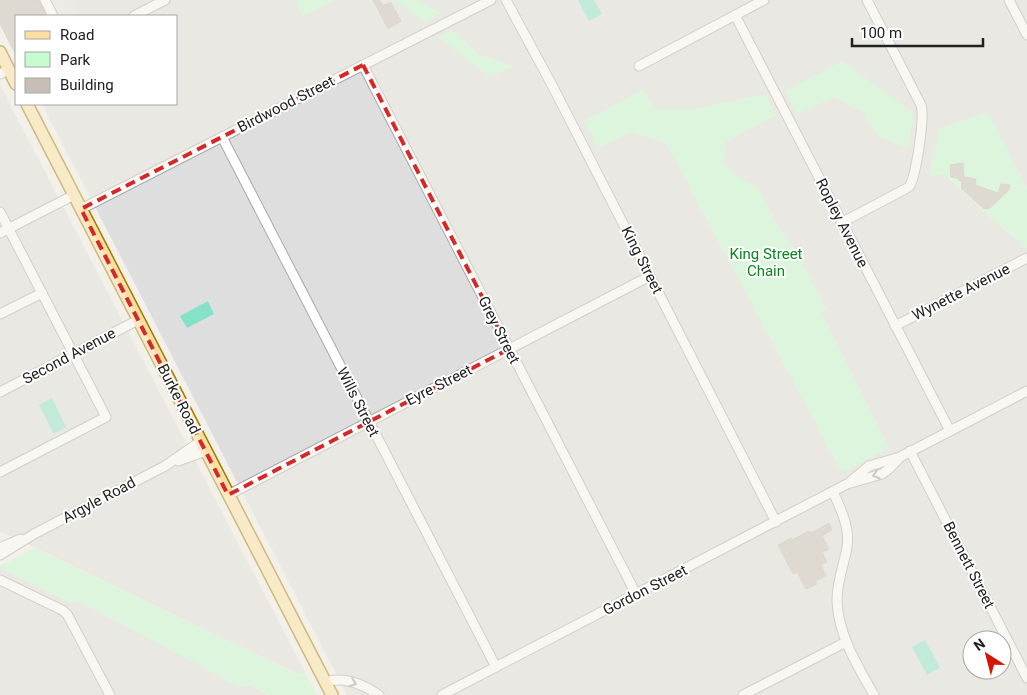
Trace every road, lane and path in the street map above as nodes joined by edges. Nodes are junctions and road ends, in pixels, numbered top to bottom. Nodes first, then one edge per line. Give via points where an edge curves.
1 (45, 0) edge
2 (165, 0) edge
3 (491, 0) edge
4 (506, 0) edge
5 (764, 0) edge
6 (867, 0) edge
7 (1009, 0) edge
8 (53, 15) edge
9 (136, 15) edge
10 (735, 16) junction
11 (1027, 35) edge
12 (0, 52) edge
13 (362, 65) junction
14 (639, 66) dead end
15 (11, 76) edge
16 (28, 105) edge
17 (222, 137) junction
18 (74, 195) junction
19 (81, 209) junction
20 (0, 212) edge
21 (842, 223) junction
22 (4, 231) edge
23 (1027, 258) edge
24 (650, 276) junction
25 (42, 293) junction
26 (0, 314) edge
27 (138, 320) junction
28 (895, 326) junction
29 (509, 349) junction
30 (74, 354) junction
31 (1027, 391) edge
32 (0, 392) edge
33 (368, 422) junction
34 (950, 431) junction
35 (203, 446) junction
36 (910, 451) junction
37 (0, 472) edge
38 (833, 492) junction
39 (228, 494) junction
40 (776, 522) junction
41 (34, 534) junction
42 (0, 548) edge
43 (0, 555) edge
44 (0, 580) edge
45 (636, 594) junction
46 (846, 642) junction
47 (496, 667) junction
48 (1027, 678) edge
49 (325, 682) junction
50 (110, 695) edge
51 (332, 695) edge
52 (379, 695) edge
53 (442, 695) edge
54 (743, 695) edge
55 (874, 695) edge

1 - 8 street
2 - 9 street
3 - 13 street, Birdwood Street
4 - 24 street, King Street
5 - 10 street
6 - 21 street via 922,109 923,120 911,185
7 - 11 street
10 - 14 street
10 - 21 street, Ropley Avenue
12 - 15 main road
13 - 17 street, Birdwood Street
13 - 29 street, Grey Street
16 - 18 main road, Burke Road
17 - 19 street, Birdwood Street
17 - 33 street, Wills Street
18 - 19 main road, Burke Road
18 - 22 street
19 - 27 main road, Burke Road
20 - 22 street
21 - 28 street, Ropley Avenue
22 - 25 street
23 - 28 street, Wynette Avenue
24 - 29 street, Eyre Street
24 - 40 street, King Street
25 - 26 street
25 - 30 street
27 - 30 street, Second Avenue
27 - 35 main road, Burke Road
28 - 34 street, Ropley Avenue
29 - 33 street, Eyre Street
29 - 45 street, Grey Street
30 - 32 street, Second Avenue
30 - 37 street via 106,417
31 - 34 street, Gordon Street
33 - 39 street, Eyre Street
33 - 47 street, Wills Street
34 - 36 street, Gordon Street
35 - 39 main road, Burke Road
35 - 41 street, Argyle Road
36 - 38 street, Gordon Street via 882,474
36 - 48 street, Bennett Street
38 - 40 street, Gordon Street
38 - 46 street via 841,509 847,538 837,598
39 - 49 main road, Burke Road
40 - 45 street, Gordon Street
41 - 42 street, Argyle Road
41 - 43 street, Argyle Road
44 - 50 street via 67,614
45 - 47 street, Gordon Street
46 - 54 street
46 - 55 street
47 - 53 street, Gordon Street
49 - 51 main road, Burke Road
49 -> 52 street via 349,681

